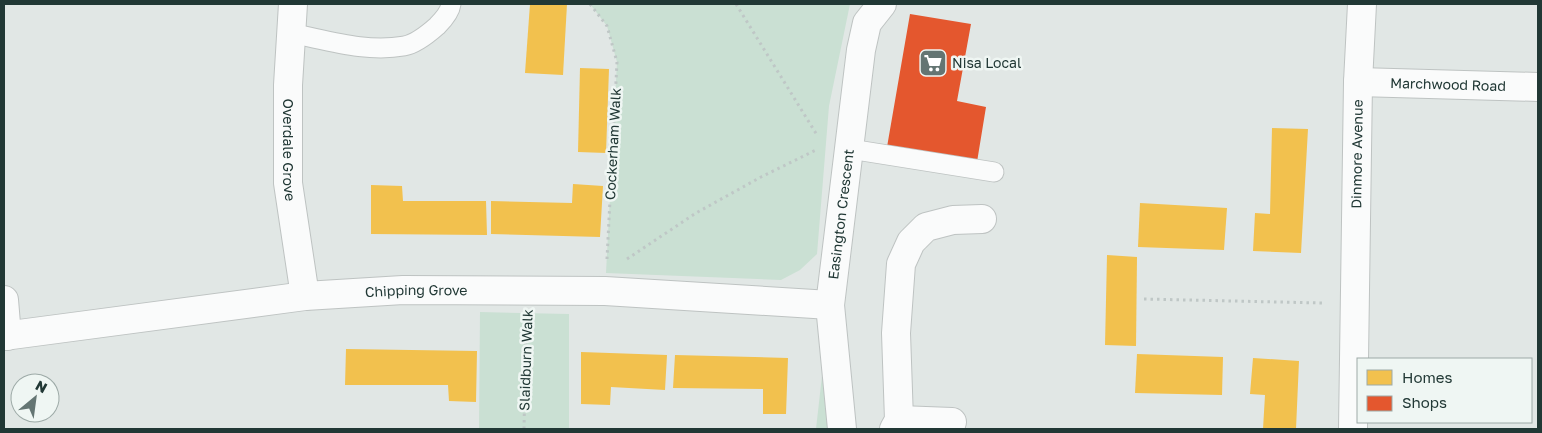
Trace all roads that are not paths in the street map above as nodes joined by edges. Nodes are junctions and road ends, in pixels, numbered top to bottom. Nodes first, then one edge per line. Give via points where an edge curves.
1 (293, 4) edge
2 (450, 4) edge
3 (882, 4) edge
4 (1362, 4) edge
5 (290, 32) junction
6 (1358, 82) junction
7 (1538, 86) edge
8 (850, 149) junction
9 (994, 172) dead end
10 (982, 219) dead end
11 (304, 296) junction
12 (4, 300) edge
13 (830, 305) junction
14 (5, 336) edge
15 (952, 422) dead end
16 (897, 424) edge
17 (842, 429) edge
18 (1353, 429) edge

1 - 5 street, Overdale Grove
2 - 5 lane via 450,9 427,36 406,46 362,47
3 - 8 street, Easington Crescent via 867,22
4 - 6 street, Dinmore Avenue
5 - 11 street, Overdale Grove via 288,183
6 - 7 street, Marchwood Road
6 - 18 street, Dinmore Avenue
8 - 9 lane
8 - 13 street, Easington Crescent
10 - 16 street via 953,220 926,227 911,242 901,264 896,333
11 - 13 street, Chipping Grove via 403,290 527,291 606,282
11 - 14 street, Chipping Grove
12 - 14 street
13 - 17 street, Easington Crescent
15 - 16 street

